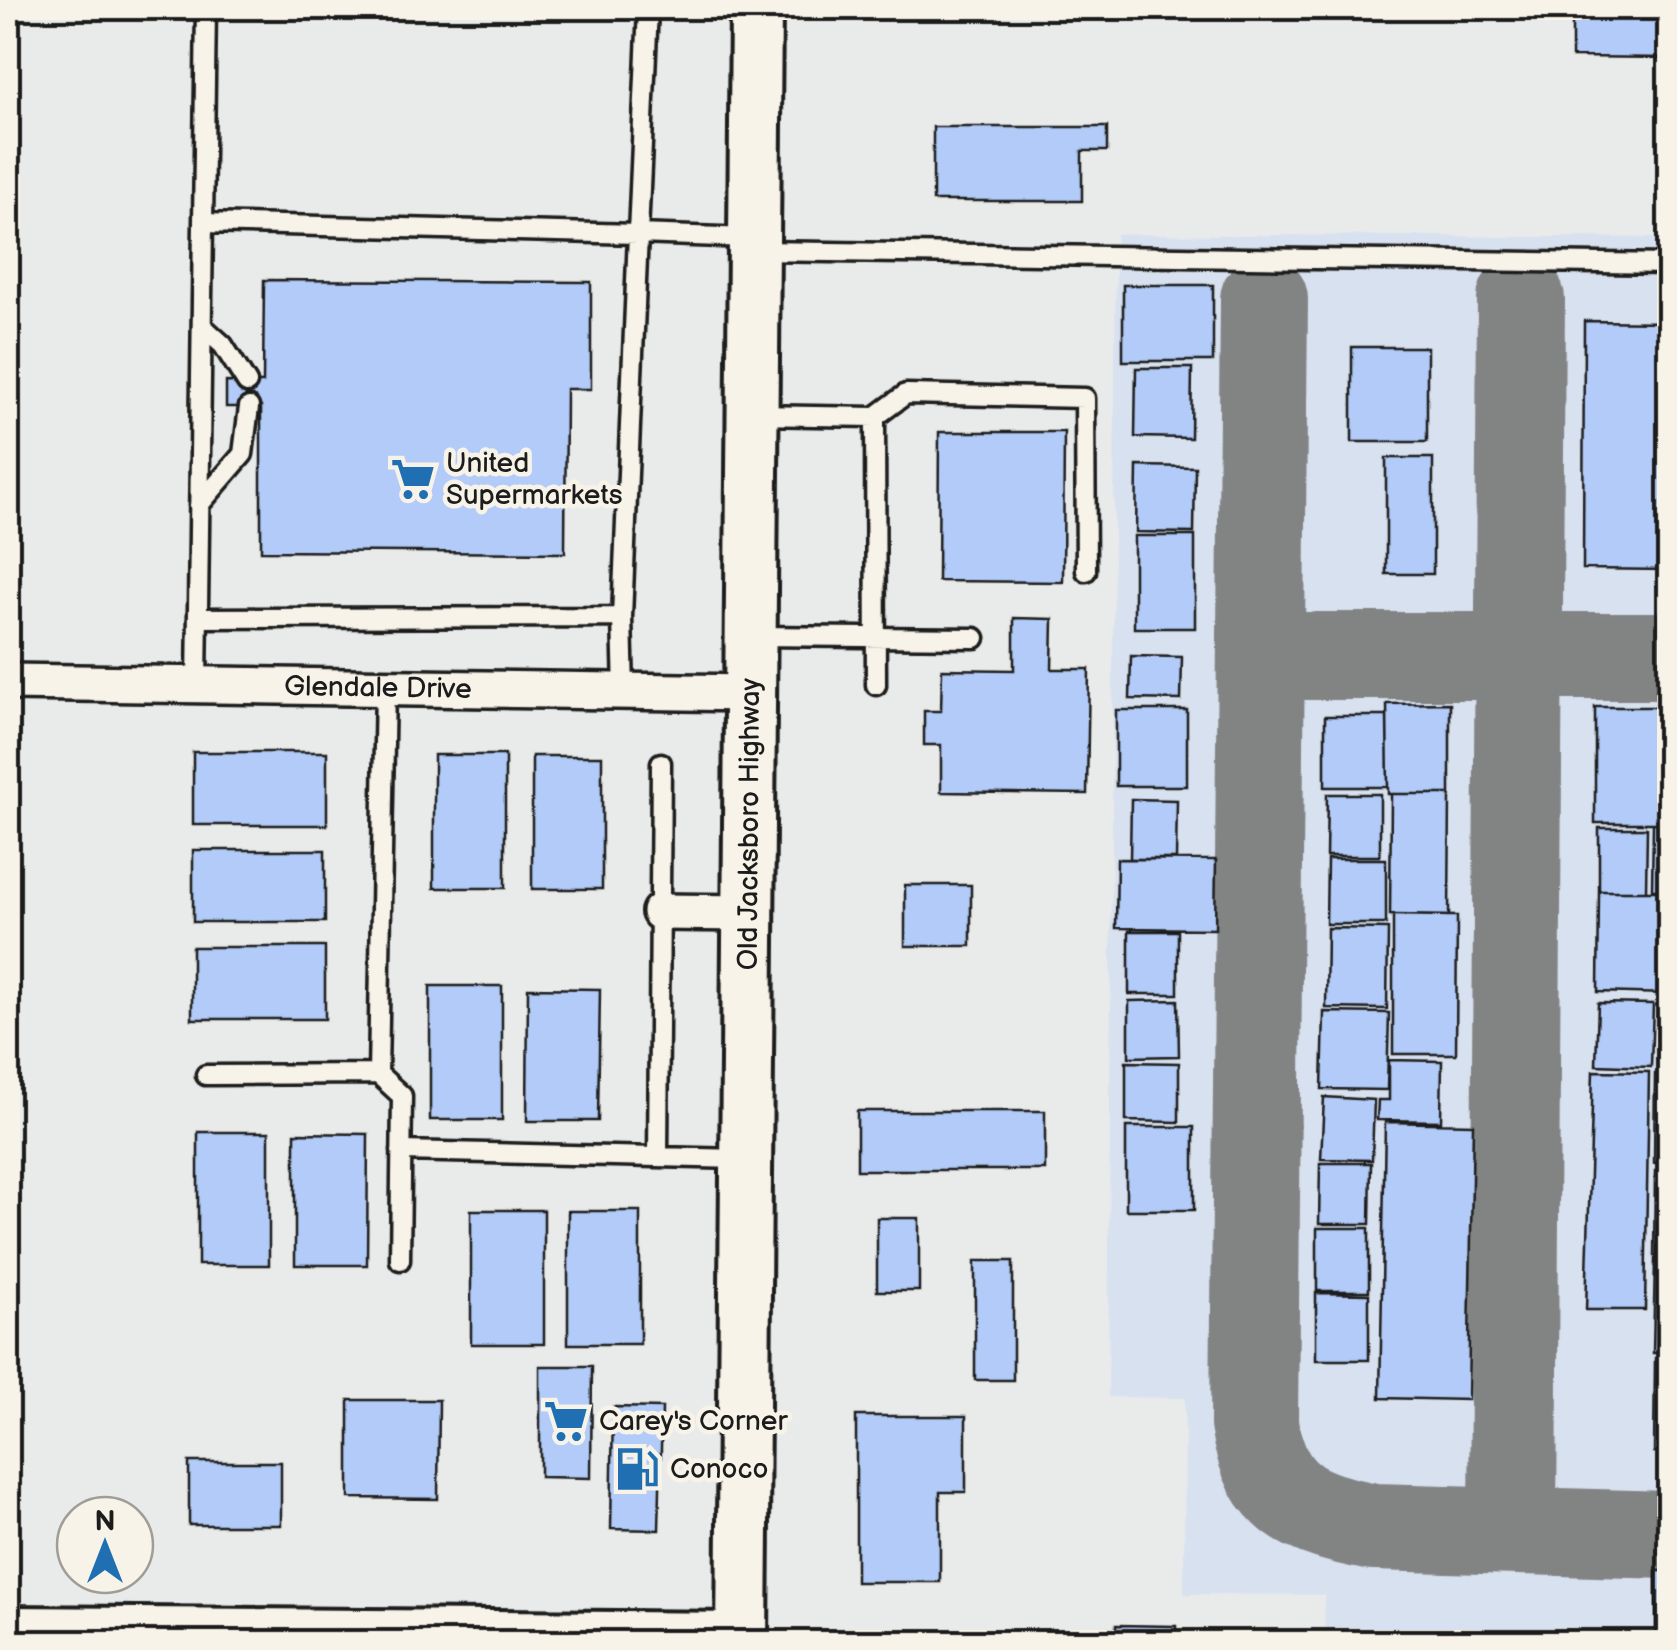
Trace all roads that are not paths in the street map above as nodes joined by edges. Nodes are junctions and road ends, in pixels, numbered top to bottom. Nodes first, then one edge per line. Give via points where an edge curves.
1 (206, 8) edge
2 (648, 8) edge
3 (756, 8) edge
4 (203, 224) junction
5 (638, 234) junction
6 (751, 245) junction
7 (1670, 264) edge
8 (202, 326) junction
9 (247, 383) dead end
10 (249, 407) dead end
11 (750, 415) junction
12 (876, 417) junction
13 (199, 505) junction
14 (1086, 571) dead end
15 (622, 617) junction
16 (198, 618) junction
17 (750, 636) junction
18 (877, 637) junction
19 (975, 638) dead end
20 (8, 682) edge
21 (197, 685) junction
22 (876, 685) dead end
23 (385, 687) junction
24 (624, 691) junction
25 (750, 693) junction
26 (661, 763) dead end
27 (660, 912) junction
28 (748, 912) junction
29 (378, 1074) junction
30 (206, 1075) dead end
31 (402, 1151) junction
32 (658, 1157) junction
33 (746, 1159) junction
34 (400, 1260) dead end
35 (8, 1628) edge
36 (61, 1636) edge
37 (379, 1637) edge
38 (742, 1638) edge

1 - 4 lane
2 - 5 lane
3 - 6 main road, Old Jacksboro Highway
4 - 5 lane
4 - 8 lane
5 - 6 lane
5 - 15 lane
6 - 7 lane
6 - 11 main road, Old Jacksboro Highway
8 - 9 lane
8 - 13 lane
10 - 13 lane via 243,454
11 - 12 lane
11 - 17 main road, Old Jacksboro Highway
12 - 14 lane via 906,394 1085,398
12 - 18 lane
13 - 16 lane
15 - 16 lane
15 - 24 lane
16 - 21 lane
17 - 18 lane
17 - 25 main road, Old Jacksboro Highway
18 - 19 lane
18 - 22 lane
20 - 21 street, Glendale Drive
21 - 23 street, Glendale Drive
23 - 24 street, Glendale Drive
23 - 29 lane
24 - 25 street, Glendale Drive
25 - 28 main road, Old Jacksboro Highway
26 - 27 lane
27 - 28 street
27 - 32 lane
28 - 33 main road, Old Jacksboro Highway
29 - 30 lane
29 - 31 lane via 402,1096
31 - 32 lane
31 - 34 lane
32 - 33 lane
33 - 38 main road, Old Jacksboro Highway
35 - 36 street
36 - 37 street
37 - 38 street

